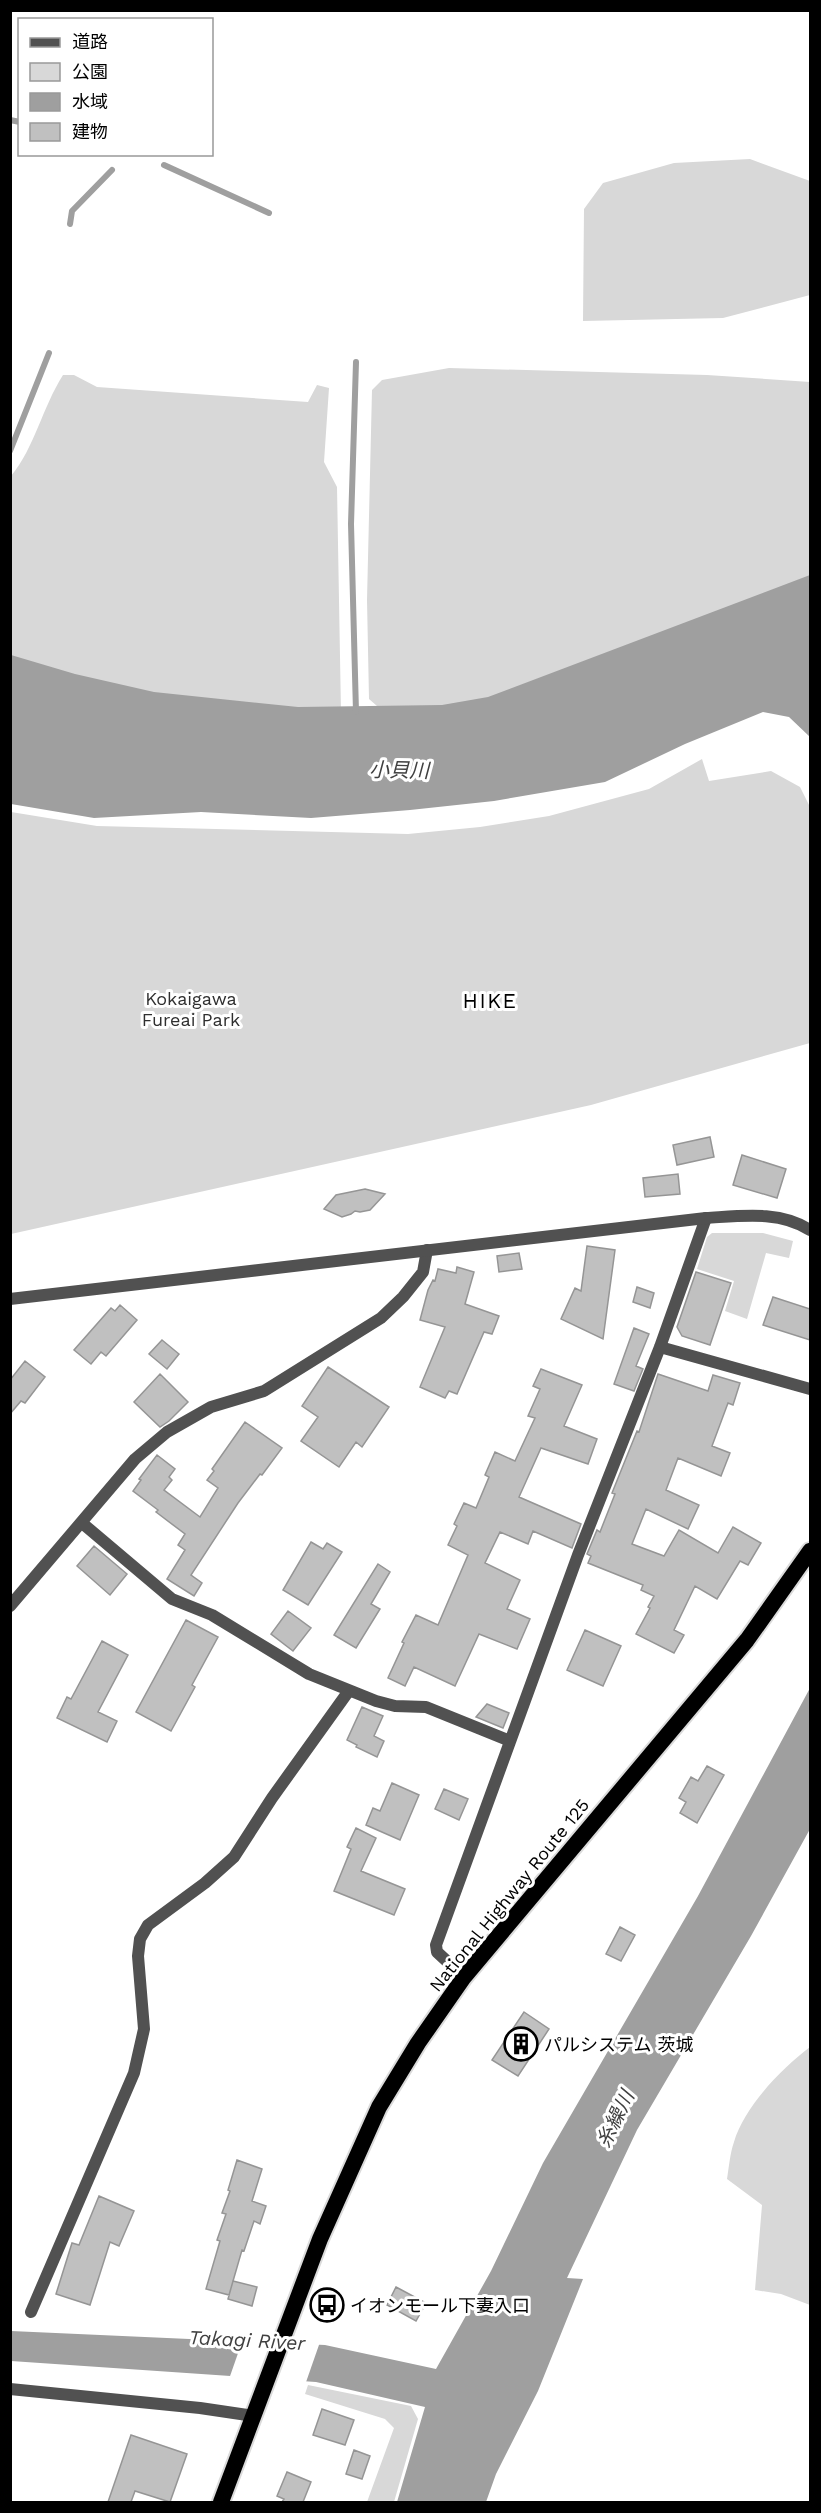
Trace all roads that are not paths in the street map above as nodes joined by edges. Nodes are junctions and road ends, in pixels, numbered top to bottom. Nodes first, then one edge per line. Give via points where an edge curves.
1 (706, 1218) junction
2 (810, 1230) edge
3 (428, 1250) junction
4 (10, 1299) edge
5 (660, 1347) junction
6 (810, 1389) edge
7 (82, 1523) junction
8 (810, 1551) edge
9 (10, 1605) edge
10 (348, 1692) junction
11 (510, 1741) junction
12 (464, 1977) junction
13 (31, 2312) dead end
14 (10, 2389) edge
15 (254, 2416) junction
16 (222, 2502) edge

1 - 2 street via 765,1216
1 - 3 street
1 - 5 street
3 - 4 street
3 - 7 street via 423,1272 381,1318 264,1390 212,1407 167,1432 135,1459
5 - 6 street
5 - 11 street
7 - 9 street
7 - 10 street via 172,1599 212,1615 300,1669
8 - 12 highway, National Highway Route 125 via 747,1640
10 - 11 street via 395,1706 426,1707
10 - 13 street via 234,1857 148,1925 140,1939 144,2029 134,2073
11 - 12 street via 435,1949
12 - 15 highway, National Highway Route 125 via 378,2107 320,2240
14 - 15 street
15 - 16 highway, National Highway Route 125

